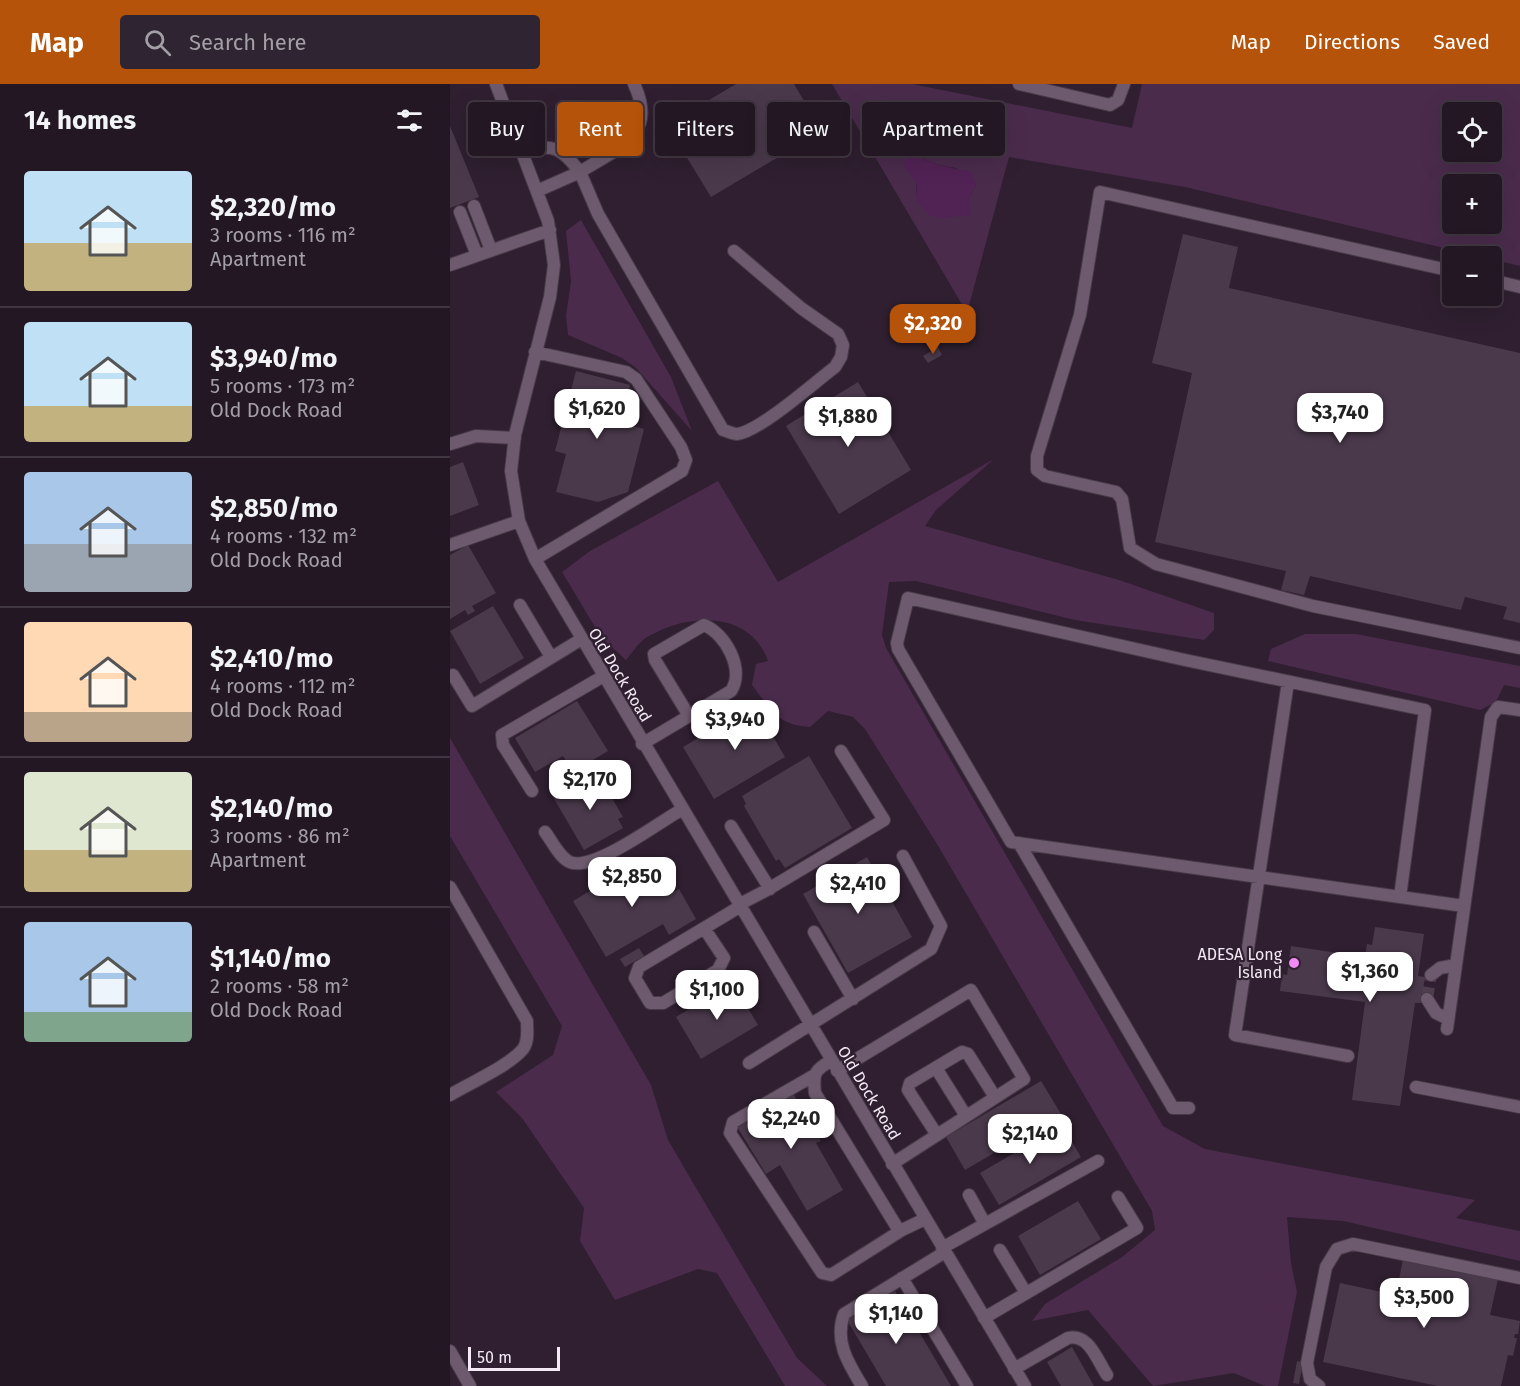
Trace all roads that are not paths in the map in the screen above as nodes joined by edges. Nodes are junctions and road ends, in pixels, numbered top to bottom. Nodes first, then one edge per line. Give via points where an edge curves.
1 (496, 84) edge
2 (634, 84) edge
3 (1019, 84) edge
4 (1124, 84) edge
5 (503, 102) edge
6 (545, 147) edge
7 (523, 156) edge
8 (580, 172) junction
9 (537, 191) junction
10 (474, 206) dead end
11 (460, 212) dead end
12 (550, 230) junction
13 (491, 250) junction
14 (734, 251) dead end
15 (477, 255) junction
16 (450, 265) edge
17 (1442, 269) edge
18 (1502, 282) edge
19 (1520, 286) edge
20 (536, 352) junction
21 (514, 438) junction
22 (450, 444) edge
23 (519, 520) junction
24 (450, 545) edge
25 (534, 559) junction
26 (519, 605) dead end
27 (580, 640) junction
28 (1520, 648) edge
29 (551, 657) junction
30 (453, 675) dead end
31 (602, 678) junction
32 (1288, 682) junction
33 (1520, 710) edge
34 (689, 716) junction
35 (642, 744) junction
36 (841, 751) dead end
37 (532, 791) dead end
38 (681, 810) junction
39 (731, 826) dead end
40 (545, 832) dead end
41 (1019, 843) junction
42 (903, 856) dead end
43 (1259, 876) junction
44 (450, 887) edge
45 (770, 889) junction
46 (1400, 897) junction
47 (739, 906) junction
48 (1464, 906) junction
49 (704, 928) junction
50 (814, 932) dead end
51 (1456, 964) junction
52 (1431, 975) dead end
53 (853, 999) junction
54 (1427, 999) dead end
55 (810, 1026) junction
56 (1348, 1056) dead end
57 (749, 1063) dead end
58 (834, 1066) junction
59 (936, 1068) junction
60 (813, 1076) junction
61 (1416, 1087) dead end
62 (450, 1095) edge
63 (995, 1097) junction
64 (1520, 1107) edge
65 (1189, 1108) dead end
66 (966, 1116) junction
67 (937, 1135) junction
68 (1098, 1161) dead end
69 (892, 1164) junction
70 (969, 1195) dead end
71 (1118, 1197) dead end
72 (925, 1219) junction
73 (985, 1224) junction
74 (902, 1230) junction
75 (944, 1250) junction
76 (1000, 1250) dead end
77 (902, 1278) junction
78 (1520, 1278) edge
79 (1026, 1293) junction
80 (984, 1318) junction
81 (450, 1351) edge
82 (1014, 1369) junction
83 (1107, 1375) dead end
84 (470, 1386) edge
85 (862, 1386) edge
86 (967, 1386) edge
87 (1024, 1386) edge
88 (1319, 1386) edge

1 - 5 street, Old Dock Road
2 - 8 street via 642,106 636,135
3 - 4 street via 1110,105 1118,100
6 - 8 street via 561,151
7 - 9 street, Old Dock Road
8 - 9 street
8 - 14 street via 598,214 723,430 736,434 774,414 835,367 843,345 838,333 801,308
9 - 12 street, Old Dock Road
10 - 13 street
11 - 15 street
12 - 13 street
12 - 20 street, Old Dock Road via 554,265
13 - 15 street
15 - 16 street
17 - 28 street via 1100,192 1080,315 1037,456 1037,470 1045,476 1116,492 1122,499 1130,548 1156,564 1325,609
18 - 19 street
20 - 21 street, Old Dock Road
20 - 25 street via 626,372 636,379 686,460 682,471
21 - 22 street via 476,436
21 - 23 street, Old Dock Road via 511,471
23 - 24 street
23 - 25 street, Old Dock Road
25 - 27 street, Old Dock Road
26 - 29 street
27 - 29 street
27 - 31 street, Old Dock Road
29 - 30 street via 472,706
31 - 35 street, Old Dock Road
31 - 37 street via 502,735 503,745
32 - 41 street via 908,598 898,649 1011,842
32 - 43 street
32 - 46 street via 1425,710
33 - 48 street via 1498,707 1491,717
34 - 34 street via 731,691 737,677 732,657 713,630 704,625 654,654
34 - 35 street
35 - 38 street, Old Dock Road
36 - 45 street via 884,820
38 - 40 street via 612,851 583,863 566,860
38 - 47 street, Old Dock Road
39 - 45 street
41 - 43 street
41 - 65 street via 1173,1108
42 - 53 street via 941,926 931,949
43 - 46 street
43 - 56 street via 1235,1035
44 - 62 street via 527,1021 528,1035 524,1047 514,1057
45 - 47 street
46 - 48 street
47 - 49 street
47 - 55 street, Old Dock Road
48 - 51 street
49 - 49 street via 639,967 635,978 650,1003 663,1003 718,970 724,958
50 - 53 street
51 - 52 street
51 - 54 street via 1447,1024
53 - 55 street
55 - 57 street
55 - 58 street, Old Dock Road
58 - 60 street via 816,1069
58 - 63 street via 971,990 1024,1079
58 - 69 street, Old Dock Road
59 - 63 street via 962,1052 968,1054
59 - 66 street
59 - 67 street via 910,1083 908,1090
60 - 74 street via 815,1093
60 - 74 street via 733,1122 730,1134 822,1273 831,1275
61 - 64 street
63 - 66 street
66 - 67 street
67 - 69 street
68 - 73 street
69 - 72 street, Old Dock Road
70 - 73 street
71 - 79 street via 1137,1228
72 - 74 street
72 - 75 street, Old Dock Road
73 - 75 street
75 - 77 street
75 - 80 street, Old Dock Road
76 - 79 street
77 - 85 street via 844,1314 838,1329 847,1361
77 - 86 street
78 - 88 street via 1353,1244 1337,1249 1326,1267 1307,1364 1310,1378
79 - 80 street
80 - 82 street, Old Dock Road
81 - 84 street
82 - 83 street via 1077,1336 1084,1339
82 - 87 street, Old Dock Road

